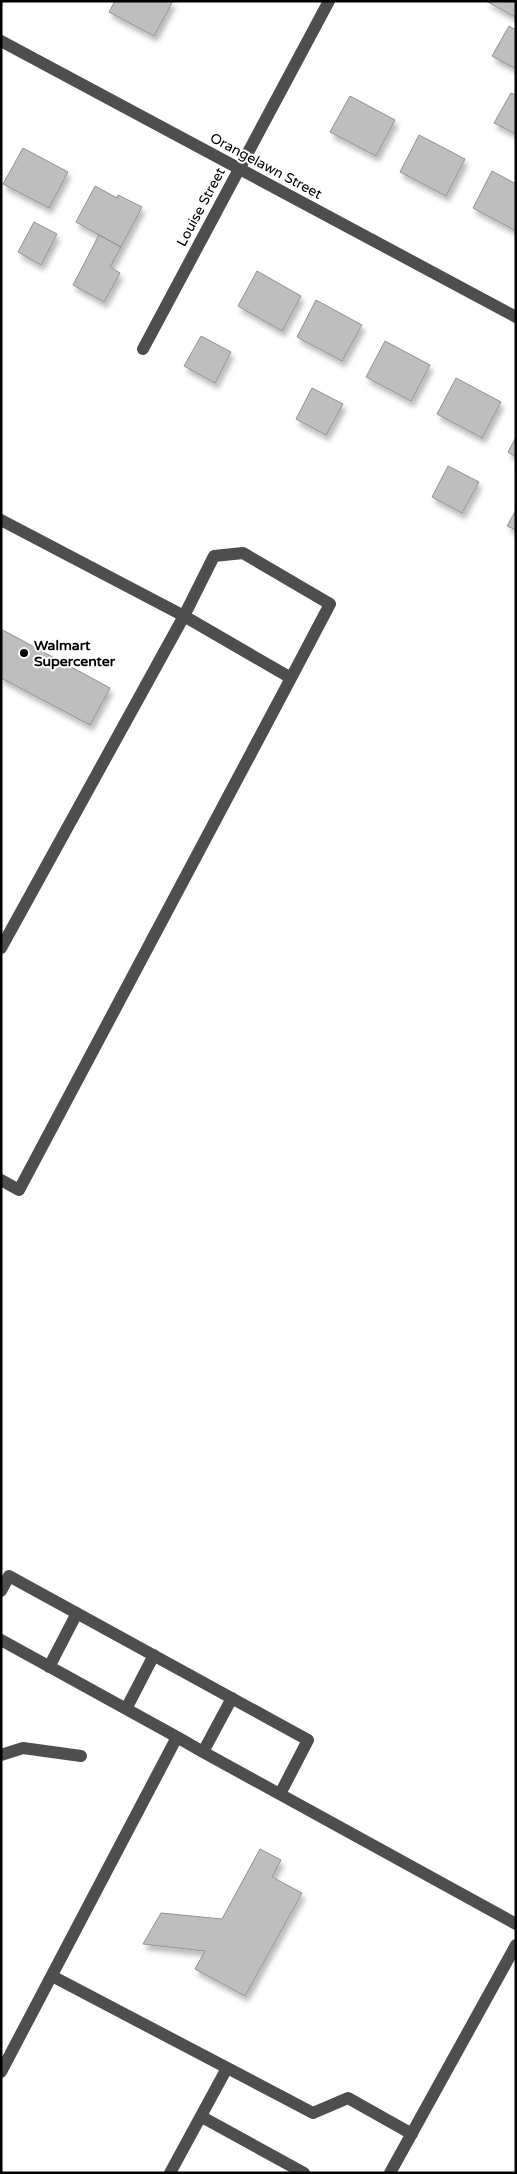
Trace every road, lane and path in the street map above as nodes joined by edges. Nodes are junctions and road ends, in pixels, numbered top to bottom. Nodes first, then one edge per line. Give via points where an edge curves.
1 (329, 1) edge
2 (1, 41) edge
3 (239, 169) junction
4 (516, 317) edge
5 (143, 349) dead end
6 (1, 520) edge
7 (184, 616) junction
8 (291, 678) junction
9 (1, 948) edge
10 (1, 1180) edge
11 (1, 1591) edge
12 (77, 1613) junction
13 (1, 1640) edge
14 (154, 1655) junction
15 (49, 1667) junction
16 (232, 1698) junction
17 (126, 1709) junction
18 (177, 1737) junction
19 (203, 1752) junction
20 (1, 1755) edge
21 (81, 1756) dead end
22 (280, 1794) junction
23 (516, 1924) edge
24 (516, 1945) edge
25 (52, 1976) junction
26 (227, 2068) junction
27 (1, 2072) edge
28 (202, 2117) junction
29 (412, 2134) junction
30 (170, 2173) edge
31 (304, 2173) edge
32 (390, 2173) edge

1 - 3 street, Louise Street
2 - 3 street, Orangelawn Street
3 - 4 street, Orangelawn Street
3 - 5 street, Louise Street
6 - 7 street
7 - 8 street
7 - 8 street via 214,556 243,553 330,604
7 - 9 street
8 - 10 street via 20,1190
11 - 12 street via 9,1576
12 - 14 street
12 - 15 street
13 - 15 street
14 - 16 street
14 - 17 street
15 - 17 street
16 - 19 street
16 - 22 street via 308,1740
17 - 18 street
18 - 19 street
18 - 25 street
19 - 22 street
20 - 21 street via 23,1748
22 - 23 street
24 - 29 street
25 - 26 street
25 - 27 street
26 - 28 street
26 - 29 street via 313,2113 348,2098
28 - 30 street
28 - 31 street
29 - 32 street

